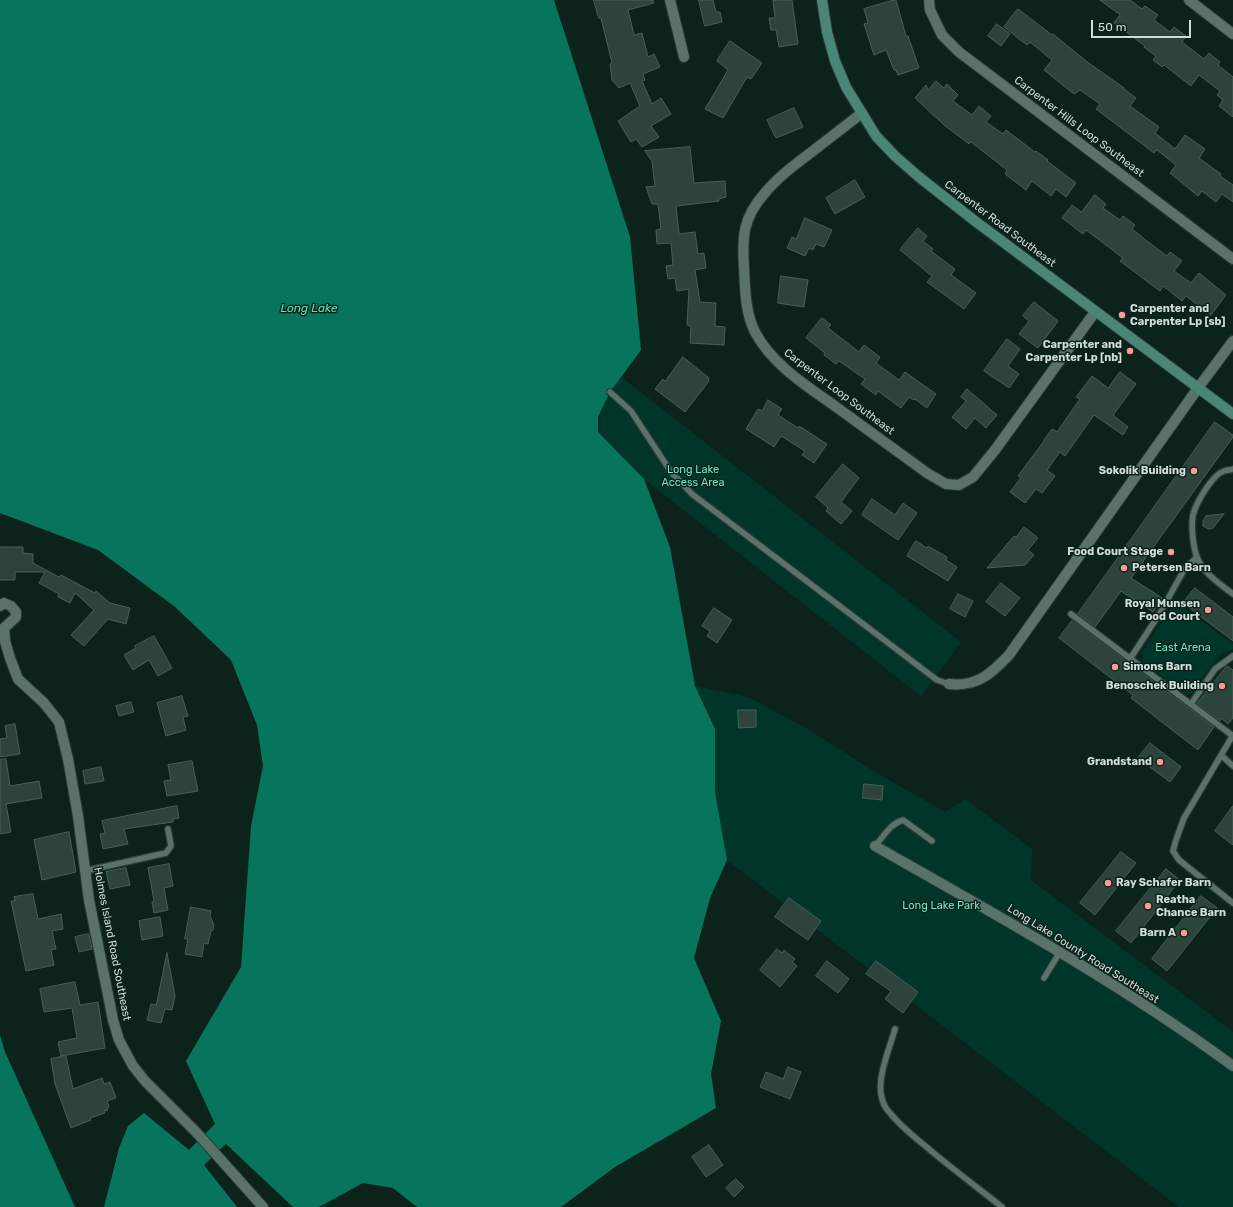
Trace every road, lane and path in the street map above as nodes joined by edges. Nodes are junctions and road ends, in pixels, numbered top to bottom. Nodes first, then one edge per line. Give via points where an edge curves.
1 (670, 0) edge
2 (822, 0) edge
3 (929, 0) edge
4 (1189, 0) edge
5 (1233, 34) edge
6 (684, 57) dead end
7 (862, 113) junction
8 (1233, 259) edge
9 (1095, 312) junction
10 (1233, 342) edge
11 (1198, 388) junction
12 (610, 392) dead end
13 (1233, 414) edge
14 (1233, 469) edge
15 (1197, 557) junction
16 (1233, 594) edge
17 (0, 606) edge
18 (1071, 614) dead end
19 (2, 626) edge
20 (1233, 656) edge
21 (1130, 659) junction
22 (949, 684) joint
23 (1190, 704) junction
24 (1233, 735) edge
25 (1221, 754) junction
26 (1233, 766) edge
27 (168, 829) dead end
28 (932, 841) dead end
29 (875, 846) joint
30 (85, 872) junction
31 (1233, 902) edge
32 (1060, 951) junction
33 (1044, 978) dead end
34 (895, 1029) dead end
35 (1233, 1066) edge
36 (263, 1207) edge
37 (1002, 1207) edge

1 - 6 street
2 - 7 street, Carpenter Road Southeast via 835,61 846,87
3 - 8 street, Carpenter Hills Loop Southeast via 930,10 942,35 959,52
4 - 5 street
7 - 9 street, Carpenter Road Southeast via 876,136 919,177
7 - 9 street, Carpenter Loop Southeast via 784,174 763,194 745,225 743,260 748,310 755,331 779,364 927,473 946,484 959,485 973,477 986,461
9 - 11 street, Carpenter Road Southeast
10 - 11 street
11 - 13 street, Carpenter Road Southeast
11 - 22 street via 1010,655 991,673 972,683
12 - 22 lane via 631,411 671,472 692,494 937,680
14 - 15 lane via 1223,471 1198,500 1193,515 1192,532
15 - 16 lane via 1205,571
15 - 21 lane via 1184,570
17 - 19 street, Holmes Island Road Southeast via 4,603 16,612 16,617
18 - 21 lane
19 - 30 street, Holmes Island Road Southeast via 18,679 44,703 59,722 78,816
20 - 23 lane via 1215,669
21 - 23 lane
23 - 24 lane
24 - 25 lane
25 - 26 lane
25 - 31 lane via 1184,818 1174,851 1179,860
27 - 30 lane via 171,846 166,853
28 - 29 lane via 904,820 891,827
29 - 32 street, Long Lake County Road Southeast
30 - 36 street, Holmes Island Road Southeast via 119,1040 137,1071
32 - 33 lane
32 - 35 street, Long Lake County Road Southeast via 1191,1034
34 - 37 lane via 884,1067 881,1093 884,1104 917,1139

